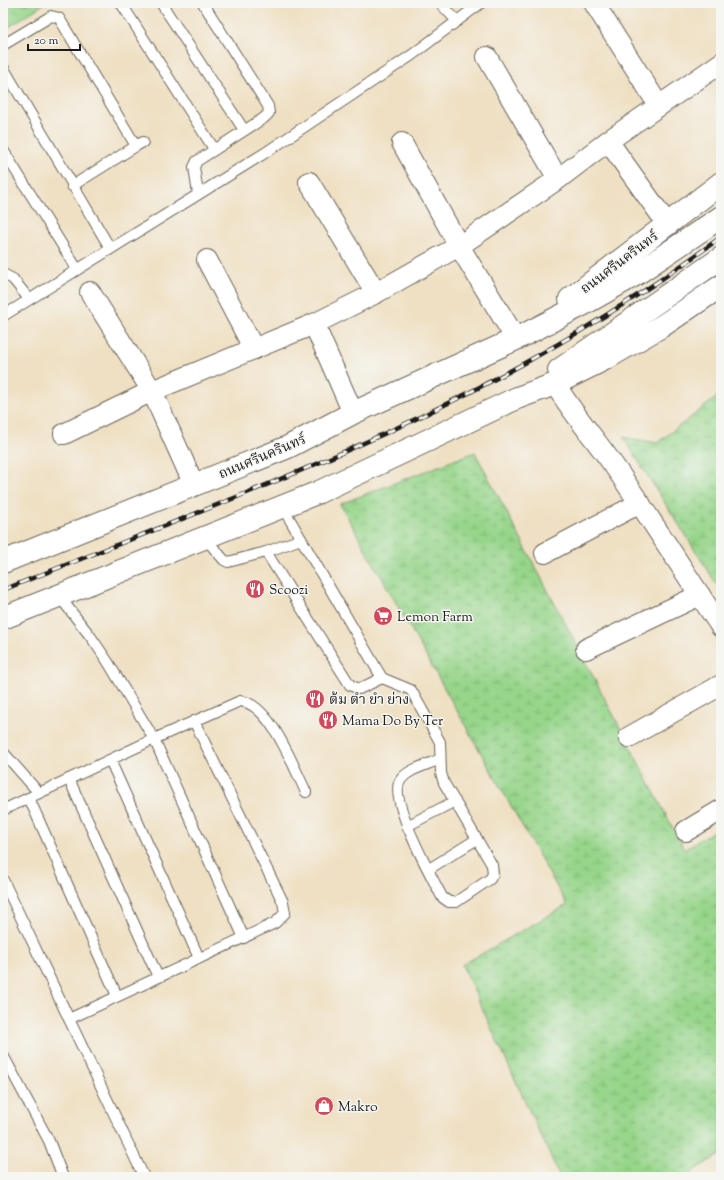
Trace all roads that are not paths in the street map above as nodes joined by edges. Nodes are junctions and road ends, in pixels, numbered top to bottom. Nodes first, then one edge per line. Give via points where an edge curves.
1 (121, 3) edge
2 (161, 3) edge
3 (203, 3) edge
4 (440, 3) edge
5 (481, 3) edge
6 (594, 3) edge
7 (457, 21) junction
8 (3, 45) edge
9 (487, 57) dead end
10 (721, 63) edge
11 (3, 67) edge
12 (659, 106) junction
13 (244, 130) junction
14 (608, 141) junction
15 (402, 143) dead end
16 (214, 148) junction
17 (3, 150) edge
18 (558, 179) junction
19 (309, 182) dead end
20 (721, 183) edge
21 (72, 186) junction
22 (198, 194) junction
23 (721, 217) edge
24 (668, 225) junction
25 (459, 246) junction
26 (110, 248) junction
27 (721, 258) edge
28 (207, 260) dead end
29 (77, 269) junction
30 (3, 274) edge
31 (721, 286) edge
32 (90, 292) dead end
33 (376, 293) junction
34 (29, 299) junction
35 (3, 316) edge
36 (314, 324) junction
37 (516, 339) junction
38 (254, 349) junction
39 (555, 384) junction
40 (152, 391) junction
41 (517, 398) junction
42 (353, 413) junction
43 (64, 434) dead end
44 (194, 485) junction
45 (640, 503) junction
46 (282, 506) junction
47 (204, 538) junction
48 (301, 539) junction
49 (266, 552) junction
50 (545, 553) dead end
51 (4, 559) edge
52 (700, 595) junction
53 (59, 596) junction
54 (3, 618) edge
55 (721, 627) edge
56 (586, 649) dead end
57 (382, 678) junction
58 (721, 685) edge
59 (194, 721) junction
60 (629, 737) dead end
61 (154, 739) junction
62 (3, 752) edge
63 (440, 759) junction
64 (110, 760) junction
65 (69, 779) junction
66 (306, 792) dead end
67 (39, 793) junction
68 (29, 798) junction
69 (455, 801) junction
70 (3, 810) edge
71 (721, 810) edge
72 (407, 826) junction
73 (686, 831) dead end
74 (477, 840) junction
75 (429, 869) junction
76 (3, 880) edge
77 (244, 938) junction
78 (199, 958) junction
79 (158, 977) junction
80 (117, 996) junction
81 (69, 1019) junction
82 (3, 1055) edge
83 (62, 1177) edge
84 (144, 1177) edge

1 - 16 lane
2 - 13 lane
3 - 13 lane via 268,106 267,115
4 - 7 lane
5 - 7 lane
6 - 12 street
7 - 22 lane via 412,55
8 - 21 lane via 52,16 59,18 140,144
9 - 18 street
10 - 12 street
11 - 21 lane
12 - 14 street
13 - 16 lane
14 - 18 street
14 - 24 street
15 - 25 street
16 - 22 lane via 195,163
17 - 29 lane
18 - 25 street
19 - 33 street
20 - 24 main road, ถนนศรีนครินทร์
21 - 26 lane
22 - 26 lane
23 - 37 main road, ถนนศรีนครินทร์ via 635,275
24 - 37 main road, ถนนศรีนครินทร์
25 - 33 street
25 - 37 street
26 - 29 lane
27 - 41 main road
28 - 38 street
29 - 34 lane
30 - 34 lane via 13,279
31 - 39 main road via 662,326
32 - 40 street
33 - 36 street
34 - 35 lane
36 - 38 street
36 - 42 street
37 - 42 main road, ถนนศรีนครินทร์
38 - 40 street
39 - 41 main road
39 - 45 street
40 - 43 street
40 - 44 street
41 - 46 main road via 319,492
42 - 44 main road, ถนนศรีนครินทร์ via 288,447
44 - 51 main road, ถนนศรีนครินทร์
45 - 50 street
45 - 52 street
46 - 47 main road
46 - 48 lane
47 - 49 lane via 228,562
47 - 53 main road
48 - 49 lane
48 - 57 lane
49 - 57 lane via 350,685 359,689
52 - 55 street
52 - 56 street
53 - 54 main road
53 - 61 lane via 108,662
57 - 63 lane via 411,690 440,742
58 - 60 street
59 - 61 lane
59 - 66 lane via 238,702 253,705 273,727
59 - 77 lane via 285,909 280,920
61 - 64 lane
61 - 77 lane
62 - 67 lane
63 - 69 lane via 444,783
63 - 72 lane via 405,775 400,781 397,793
64 - 65 lane
64 - 78 lane
65 - 67 lane
65 - 79 lane
67 - 68 lane
68 - 70 lane
68 - 80 lane
69 - 72 lane
69 - 74 lane
71 - 73 street
72 - 75 lane
74 - 75 lane
74 - 75 lane via 492,865 492,874 490,879 456,902 449,902 442,897
76 - 81 lane
77 - 78 lane
78 - 79 lane
79 - 80 lane
80 - 81 lane
81 - 84 lane
82 - 83 lane via 49,1141

